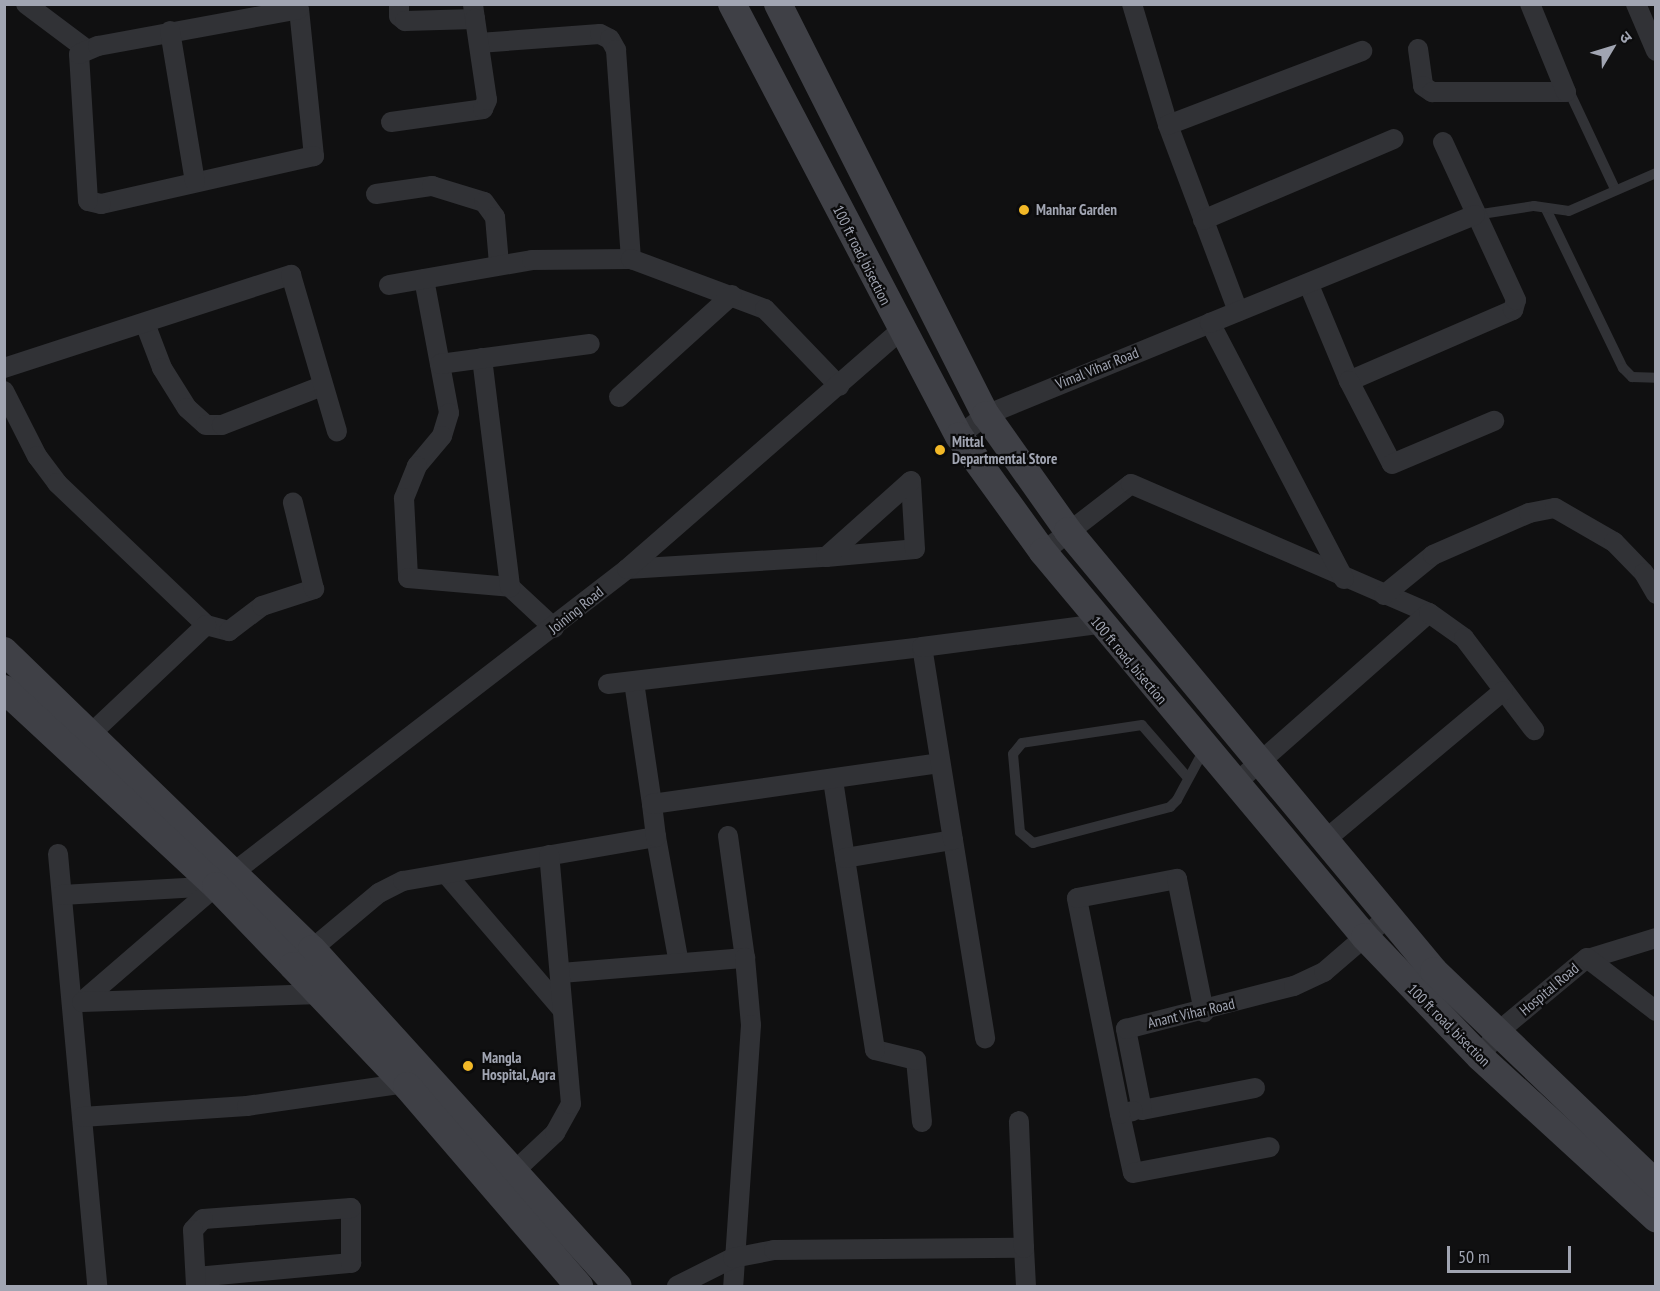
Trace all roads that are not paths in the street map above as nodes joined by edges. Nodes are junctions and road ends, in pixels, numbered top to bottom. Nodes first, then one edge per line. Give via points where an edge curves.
1 (26, 4) edge
2 (399, 4) edge
3 (732, 4) edge
4 (778, 4) edge
5 (1132, 4) edge
6 (1530, 4) edge
7 (1636, 4) edge
8 (474, 12) edge
9 (170, 31) junction
10 (479, 43) junction
11 (86, 49) junction
12 (1418, 49) dead end
13 (1362, 51) dead end
14 (1656, 51) edge
15 (1568, 89) junction
16 (391, 122) dead end
17 (1168, 125) junction
18 (1394, 139) dead end
19 (848, 140) junction
20 (1443, 142) dead end
21 (811, 158) junction
22 (1656, 173) edge
23 (195, 182) junction
24 (1615, 189) junction
25 (376, 194) dead end
26 (1546, 209) junction
27 (1475, 215) junction
28 (1203, 220) junction
29 (903, 248) junction
30 (631, 259) junction
31 (499, 264) junction
32 (868, 266) junction
33 (424, 279) junction
34 (389, 285) dead end
35 (1310, 285) junction
36 (732, 295) junction
37 (1238, 311) junction
38 (1210, 323) junction
39 (146, 326) junction
40 (901, 330) junction
41 (590, 344) dead end
42 (482, 358) junction
43 (440, 364) junction
44 (4, 368) edge
45 (1656, 378) edge
46 (1348, 381) junction
47 (321, 386) junction
48 (839, 386) junction
49 (4, 391) edge
50 (620, 398) dead end
51 (986, 415) junction
52 (1494, 421) dead end
53 (337, 431) dead end
54 (959, 436) junction
55 (293, 503) dead end
56 (1068, 531) junction
57 (1043, 552) junction
58 (826, 557) junction
59 (627, 569) junction
60 (1344, 579) junction
61 (510, 587) junction
62 (1656, 594) edge
63 (1384, 595) junction
64 (1429, 613) junction
65 (1098, 624) junction
66 (206, 625) junction
67 (554, 628) junction
68 (922, 647) junction
69 (4, 651) edge
70 (634, 682) junction
71 (608, 684) dead end
72 (4, 689) edge
73 (1503, 691) junction
74 (1534, 730) dead end
75 (81, 743) junction
76 (1205, 748) junction
77 (1261, 762) junction
78 (939, 763) junction
79 (1188, 778) junction
80 (833, 780) junction
81 (1236, 783) junction
82 (652, 804) junction
83 (728, 836) dead end
84 (656, 837) junction
85 (953, 840) junction
86 (1325, 840) junction
87 (58, 854) dead end
88 (549, 855) junction
89 (845, 858) junction
90 (447, 875) junction
91 (225, 879) junction
92 (62, 895) junction
93 (1389, 916) junction
94 (1365, 937) junction
95 (1656, 938) edge
96 (312, 949) junction
97 (745, 958) junction
98 (1591, 958) junction
99 (679, 963) junction
100 (561, 973) junction
101 (320, 994) junction
102 (85, 999) junction
103 (562, 1009) junction
104 (1656, 1011) edge
105 (1204, 1012) junction
106 (69, 1013) junction
107 (1499, 1031) junction
108 (985, 1038) dead end
109 (1480, 1058) junction
110 (416, 1080) junction
111 (1255, 1088) dead end
112 (1142, 1110) junction
113 (1120, 1114) junction
114 (82, 1118) junction
115 (1018, 1121) dead end
116 (922, 1122) dead end
117 (1270, 1147) dead end
118 (505, 1180) junction
119 (1656, 1184) edge
120 (1656, 1218) edge
121 (1023, 1248) junction
122 (734, 1258) junction
123 (196, 1282) edge
124 (97, 1287) edge
125 (579, 1287) edge
126 (618, 1287) edge
127 (677, 1287) edge
128 (734, 1287) edge
129 (1026, 1287) edge

1 - 11 street
2 - 8 street via 399,16 405,21
3 - 21 street, 100 ft road, bisection
4 - 19 street, 100 ft road, bisection
5 - 17 street
6 - 15 street
7 - 14 street
8 - 10 street
9 - 11 street
9 - 23 street
9 - 23 street via 296,8 303,14 316,153
10 - 16 street via 487,100 483,109
10 - 30 street via 600,34 610,39 616,50
11 - 23 street via 75,63 88,201 102,204
12 - 15 street via 1423,86 1432,92
13 - 17 street
15 - 24 lane
17 - 28 street
18 - 28 street
19 - 21 street
19 - 29 street, 100 ft road, bisection
20 - 27 street
21 - 32 street, 100 ft road, bisection
22 - 24 lane
24 - 26 lane via 1569,211
25 - 31 street via 432,186 484,202 495,217
26 - 27 lane
26 - 45 lane via 1623,368 1632,377
27 - 35 street, Vimal Vihar Road
27 - 46 street via 1516,306
28 - 37 street
29 - 32 street
29 - 51 street, 100 ft road, bisection
30 - 31 street
30 - 36 street
31 - 33 street
32 - 40 street, 100 ft road, bisection
33 - 34 street
33 - 43 street
35 - 37 street, Vimal Vihar Road
35 - 46 street
36 - 48 street via 778,318
36 - 50 street
37 - 38 street, Vimal Vihar Road
38 - 51 street, Vimal Vihar Road
38 - 60 street
39 - 44 street
39 - 47 street via 162,368 187,408 206,425 222,424
39 - 47 street via 291,275
40 - 48 street, Joining Road
40 - 54 street, 100 ft road, bisection
41 - 42 street
42 - 43 street
42 - 61 street
43 - 61 street via 447,423 409,481 404,498 406,572 415,582 486,582
46 - 52 street via 1392,464
47 - 53 street
48 - 59 street, Joining Road
49 - 66 street via 37,456 57,483
51 - 54 street, Vimal Vihar Road
51 - 56 street, 100 ft road, bisection
54 - 57 street, 100 ft road, bisection
55 - 66 street via 314,589 262,606 229,631
56 - 57 street
56 - 60 street via 1131,484
56 - 77 street, 100 ft road, bisection
57 - 65 street, 100 ft road, bisection
58 - 58 street via 907,479 911,481 916,549
58 - 59 street
59 - 67 street, Joining Road
60 - 63 street
61 - 67 street
62 - 63 street via 1638,566 1614,542 1555,508 1529,513 1433,555
63 - 64 street
64 - 73 street via 1464,638
64 - 77 street
65 - 68 street
65 - 76 street, 100 ft road, bisection
66 - 75 street
67 - 91 street, Joining Road
68 - 70 street
68 - 78 street
69 - 75 street
70 - 71 street
70 - 82 street
72 - 75 street
73 - 74 street
73 - 86 street
75 - 91 street
76 - 79 lane
76 - 81 street, 100 ft road, bisection
77 - 81 street
77 - 86 street, 100 ft road, bisection
78 - 80 street
78 - 85 street
79 - 79 lane via 1177,800 1160,812 1033,843 1020,832 1013,754 1022,743 1142,725
80 - 82 street
80 - 89 street
81 - 94 street, 100 ft road, bisection
82 - 84 street
83 - 97 street
84 - 88 street
84 - 99 street
85 - 89 street
85 - 108 street
86 - 93 street, 100 ft road, bisection
87 - 92 street
88 - 90 street
88 - 100 street
89 - 116 street via 875,1050 916,1060
90 - 96 street via 418,877 392,887
90 - 103 street
91 - 92 street
91 - 96 street
91 - 101 street
91 - 102 street, Joining Road
92 - 106 street
93 - 94 street, Anant Vihar Road
93 - 107 street, 100 ft road, bisection via 1434,970
94 - 105 street, Anant Vihar Road via 1324,972
94 - 109 street, 100 ft road, bisection
95 - 98 street
96 - 110 street
97 - 99 street
97 - 122 street via 752,1025
98 - 104 street, Hospital Road
98 - 107 street, Hospital Road
99 - 100 street
100 - 103 street
101 - 102 street
101 - 110 street
102 - 106 street, Joining Road
103 - 118 street via 571,1104 555,1133
105 - 112 street, Anant Vihar Road via 1126,1029
105 - 113 street via 1177,879 1077,898
106 - 114 street
107 - 109 street, Hospital Road
107 - 119 street, 100 ft road, bisection
109 - 120 street, 100 ft road, bisection
110 - 114 street via 247,1106
110 - 118 street
111 - 112 street
112 - 113 street
113 - 117 street via 1129,1167 1136,1173
114 - 124 street
115 - 121 street
118 - 125 street
118 - 126 street
121 - 122 street via 817,1247
121 - 129 street
122 - 127 street
122 - 128 street
123 - 123 street via 351,1263 351,1208 203,1219 193,1230

